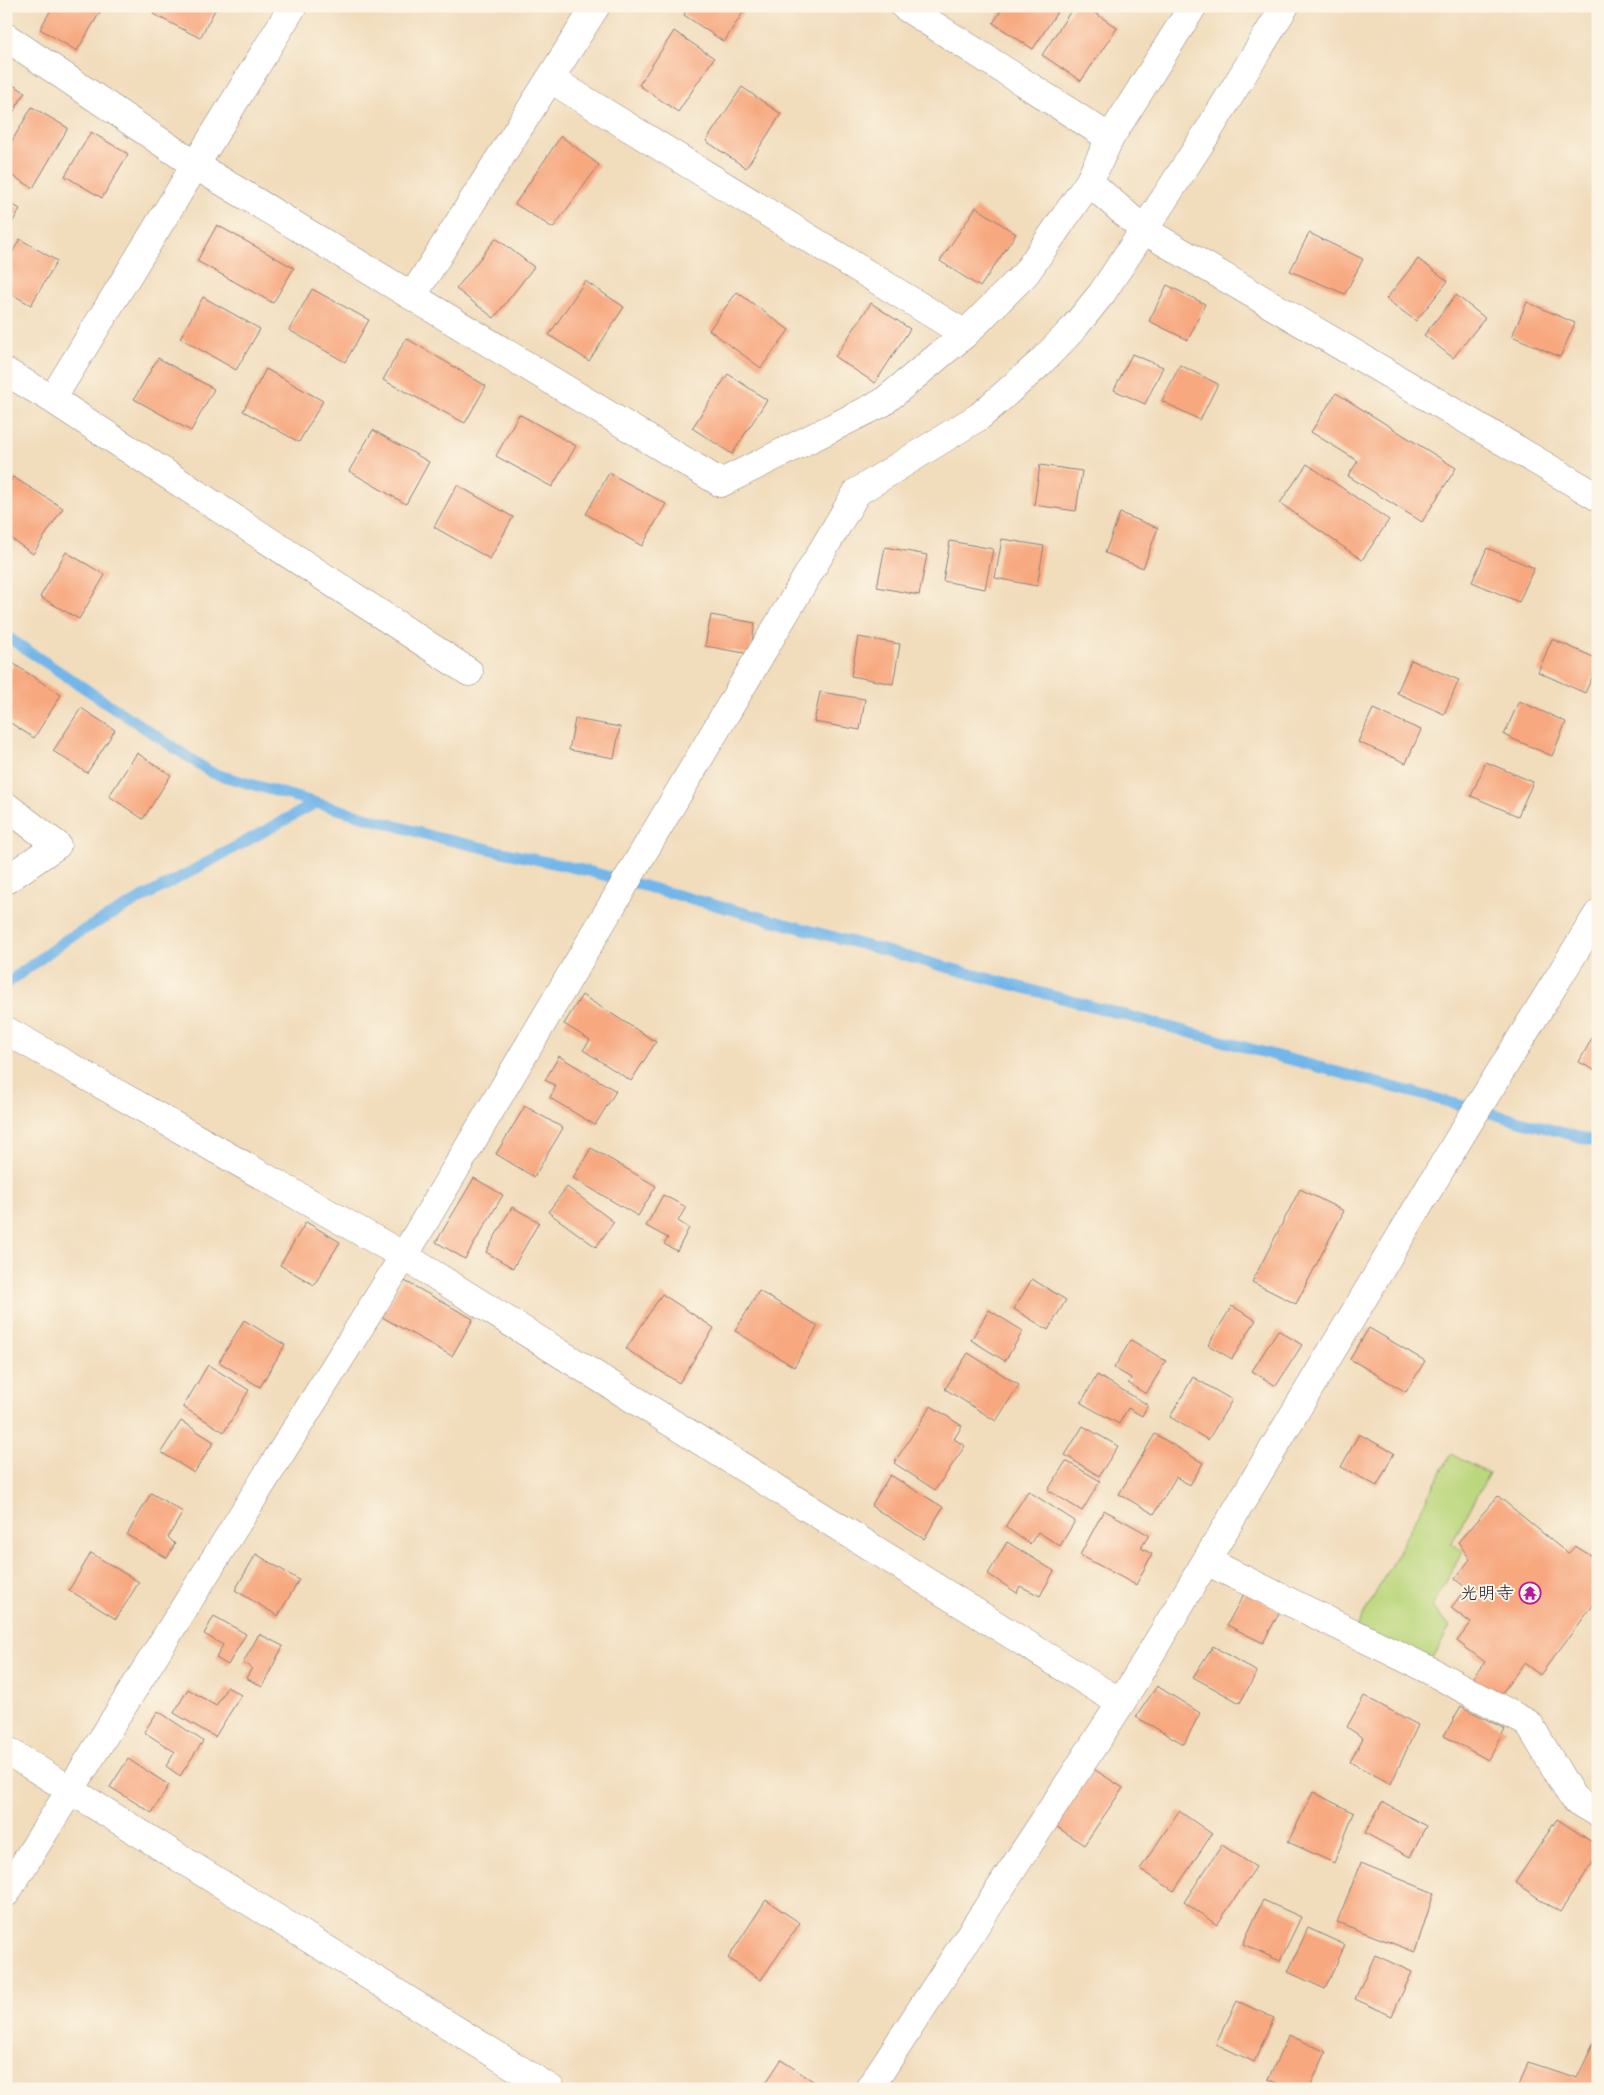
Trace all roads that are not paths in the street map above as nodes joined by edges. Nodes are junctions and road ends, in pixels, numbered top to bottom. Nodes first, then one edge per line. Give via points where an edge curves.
1 (294, 6) edge
2 (596, 6) edge
3 (904, 6) edge
4 (1192, 6) edge
5 (1285, 6) edge
6 (6, 37) edge
7 (552, 80) junction
8 (1110, 138) junction
9 (195, 166) junction
10 (1089, 182) junction
11 (1144, 230) junction
12 (413, 296) junction
13 (965, 334) junction
14 (6, 372) edge
15 (52, 399) junction
16 (1598, 497) edge
17 (469, 672) dead end
18 (6, 806) edge
19 (6, 880) edge
20 (1598, 914) edge
21 (7, 1031) edge
22 (404, 1256) junction
23 (1206, 1561) junction
24 (1121, 1703) junction
25 (6, 1750) edge
26 (71, 1789) junction
27 (1598, 1813) edge
28 (6, 1893) edge
29 (551, 2089) edge
30 (869, 2089) edge

1 - 9 street
2 - 7 street
3 - 8 street
4 - 8 street
5 - 11 street
6 - 9 street
7 - 12 street
7 - 13 street
8 - 10 street
9 - 12 street
9 - 15 street
10 - 11 street
10 - 13 street via 1026,272
11 - 16 street
11 - 22 street via 1102,293 1039,364 980,416 857,492
12 - 13 street via 721,483 882,403
14 - 15 street
15 - 17 street
18 - 19 street via 57,844
20 - 23 street via 1461,1135
21 - 22 street
22 - 24 street
22 - 26 street
23 - 24 street
23 - 27 street via 1427,1669 1529,1724 1573,1798
24 - 30 street
25 - 26 street
26 - 28 street
26 - 29 street

